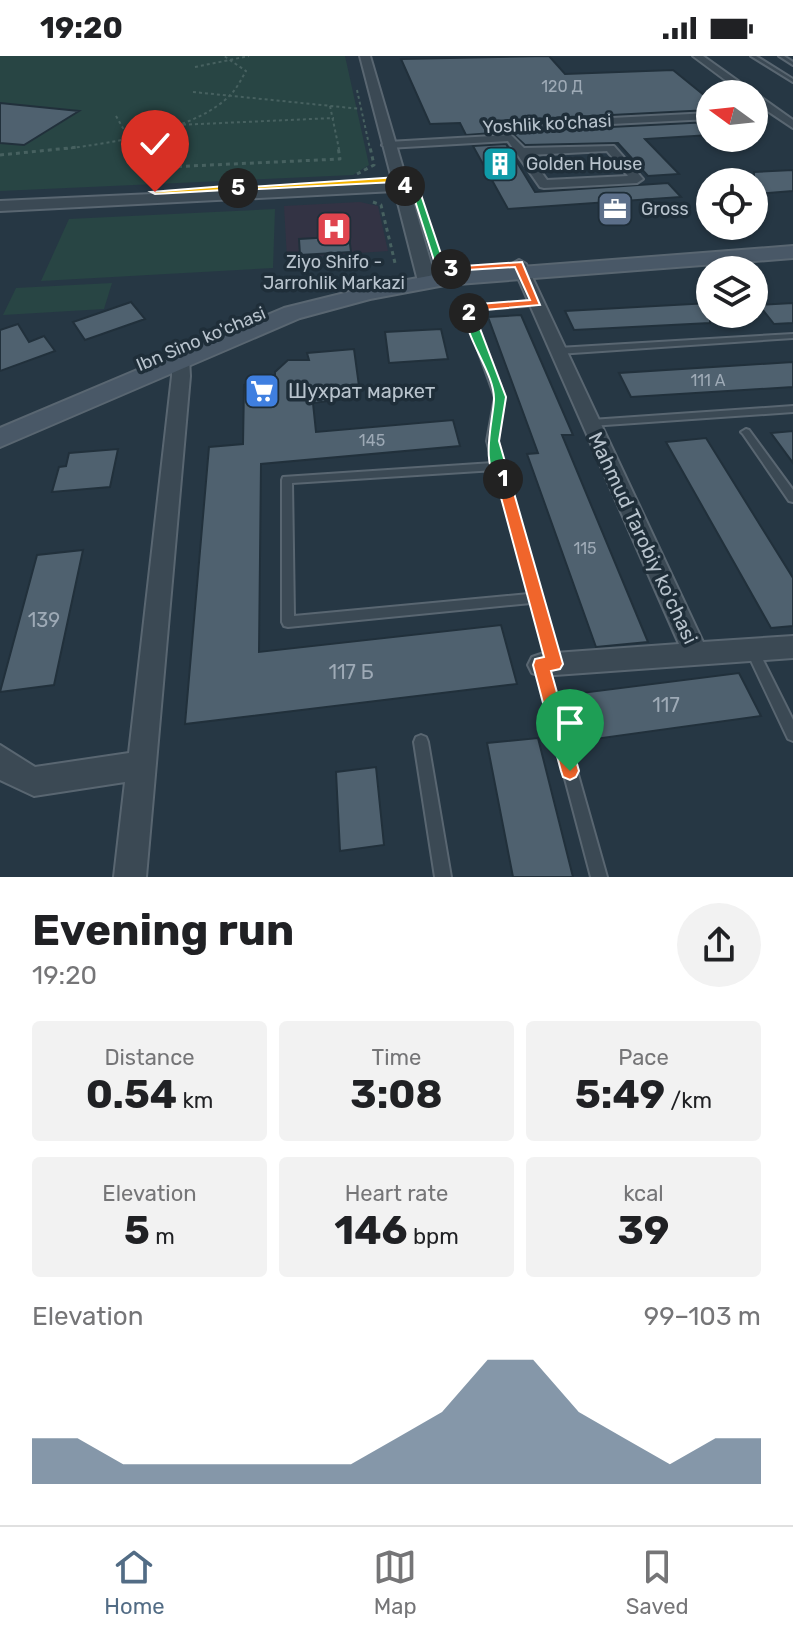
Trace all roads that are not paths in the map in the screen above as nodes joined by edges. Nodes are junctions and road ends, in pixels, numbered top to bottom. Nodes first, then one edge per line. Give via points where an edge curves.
1 (365, 56) edge
2 (377, 56) edge
3 (697, 56) edge
4 (753, 56) edge
5 (781, 56) edge
6 (793, 64) edge
7 (730, 80) edge
8 (793, 81) edge
9 (768, 106) edge
10 (778, 109) junction
11 (768, 111) edge
12 (696, 117) edge
13 (793, 125) edge
14 (393, 139) junction
15 (521, 152) junction
16 (406, 183) junction
17 (150, 192) junction
18 (0, 199) edge
19 (0, 206) edge
20 (433, 244) dead end
21 (793, 245) edge
22 (793, 252) edge
23 (520, 268) junction
24 (435, 275) junction
25 (536, 303) junction
26 (793, 336) edge
27 (558, 351) junction
28 (177, 354) junction
29 (793, 409) edge
30 (591, 423) junction
31 (0, 426) edge
32 (746, 432) dead end
33 (0, 438) edge
34 (500, 466) junction
35 (793, 498) edge
36 (536, 598) junction
37 (793, 647) edge
38 (752, 650) junction
39 (696, 654) junction
40 (548, 664) junction
41 (793, 734) edge
42 (421, 742) dead end
43 (141, 765) junction
44 (4, 770) edge
45 (130, 877) edge
46 (443, 877) edge
47 (599, 877) edge

1 - 14 street via 379,111
2 - 14 street
3 - 7 street
4 - 8 lane
5 - 6 lane
9 - 10 street
10 - 11 street
10 - 13 street
12 - 14 street, Yoshlik ko'chasi
14 - 15 street via 511,138
14 - 16 street
15 - 15 street via 544,184 637,179 610,148
16 - 17 street
16 - 20 street
16 - 24 street
17 - 18 street
17 - 19 street
21 - 23 main road
22 - 23 main road
23 - 24 main road
23 - 25 street, Mahmud Tarobiy ko'chasi
24 - 28 main road via 292,313
25 - 27 street, Mahmud Tarobiy ko'chasi
25 - 34 lane via 467,308 500,397 492,441
26 - 27 lane
27 - 30 street, Mahmud Tarobiy ko'chasi
28 - 31 main road, Ibn Sino ko'chasi
28 - 33 main road
28 - 43 street
29 - 30 lane, Mahmud Tarobiy ko'chasi
30 - 39 street, Mahmud Tarobiy ko'chasi
32 - 35 lane
34 - 36 lane
34 - 36 lane via 287,480 288,622
36 - 40 lane
37 - 38 street
38 - 39 street
38 - 41 lane
39 - 40 street
40 - 47 lane
42 - 46 lane
43 - 44 street via 34,782
43 - 45 street

